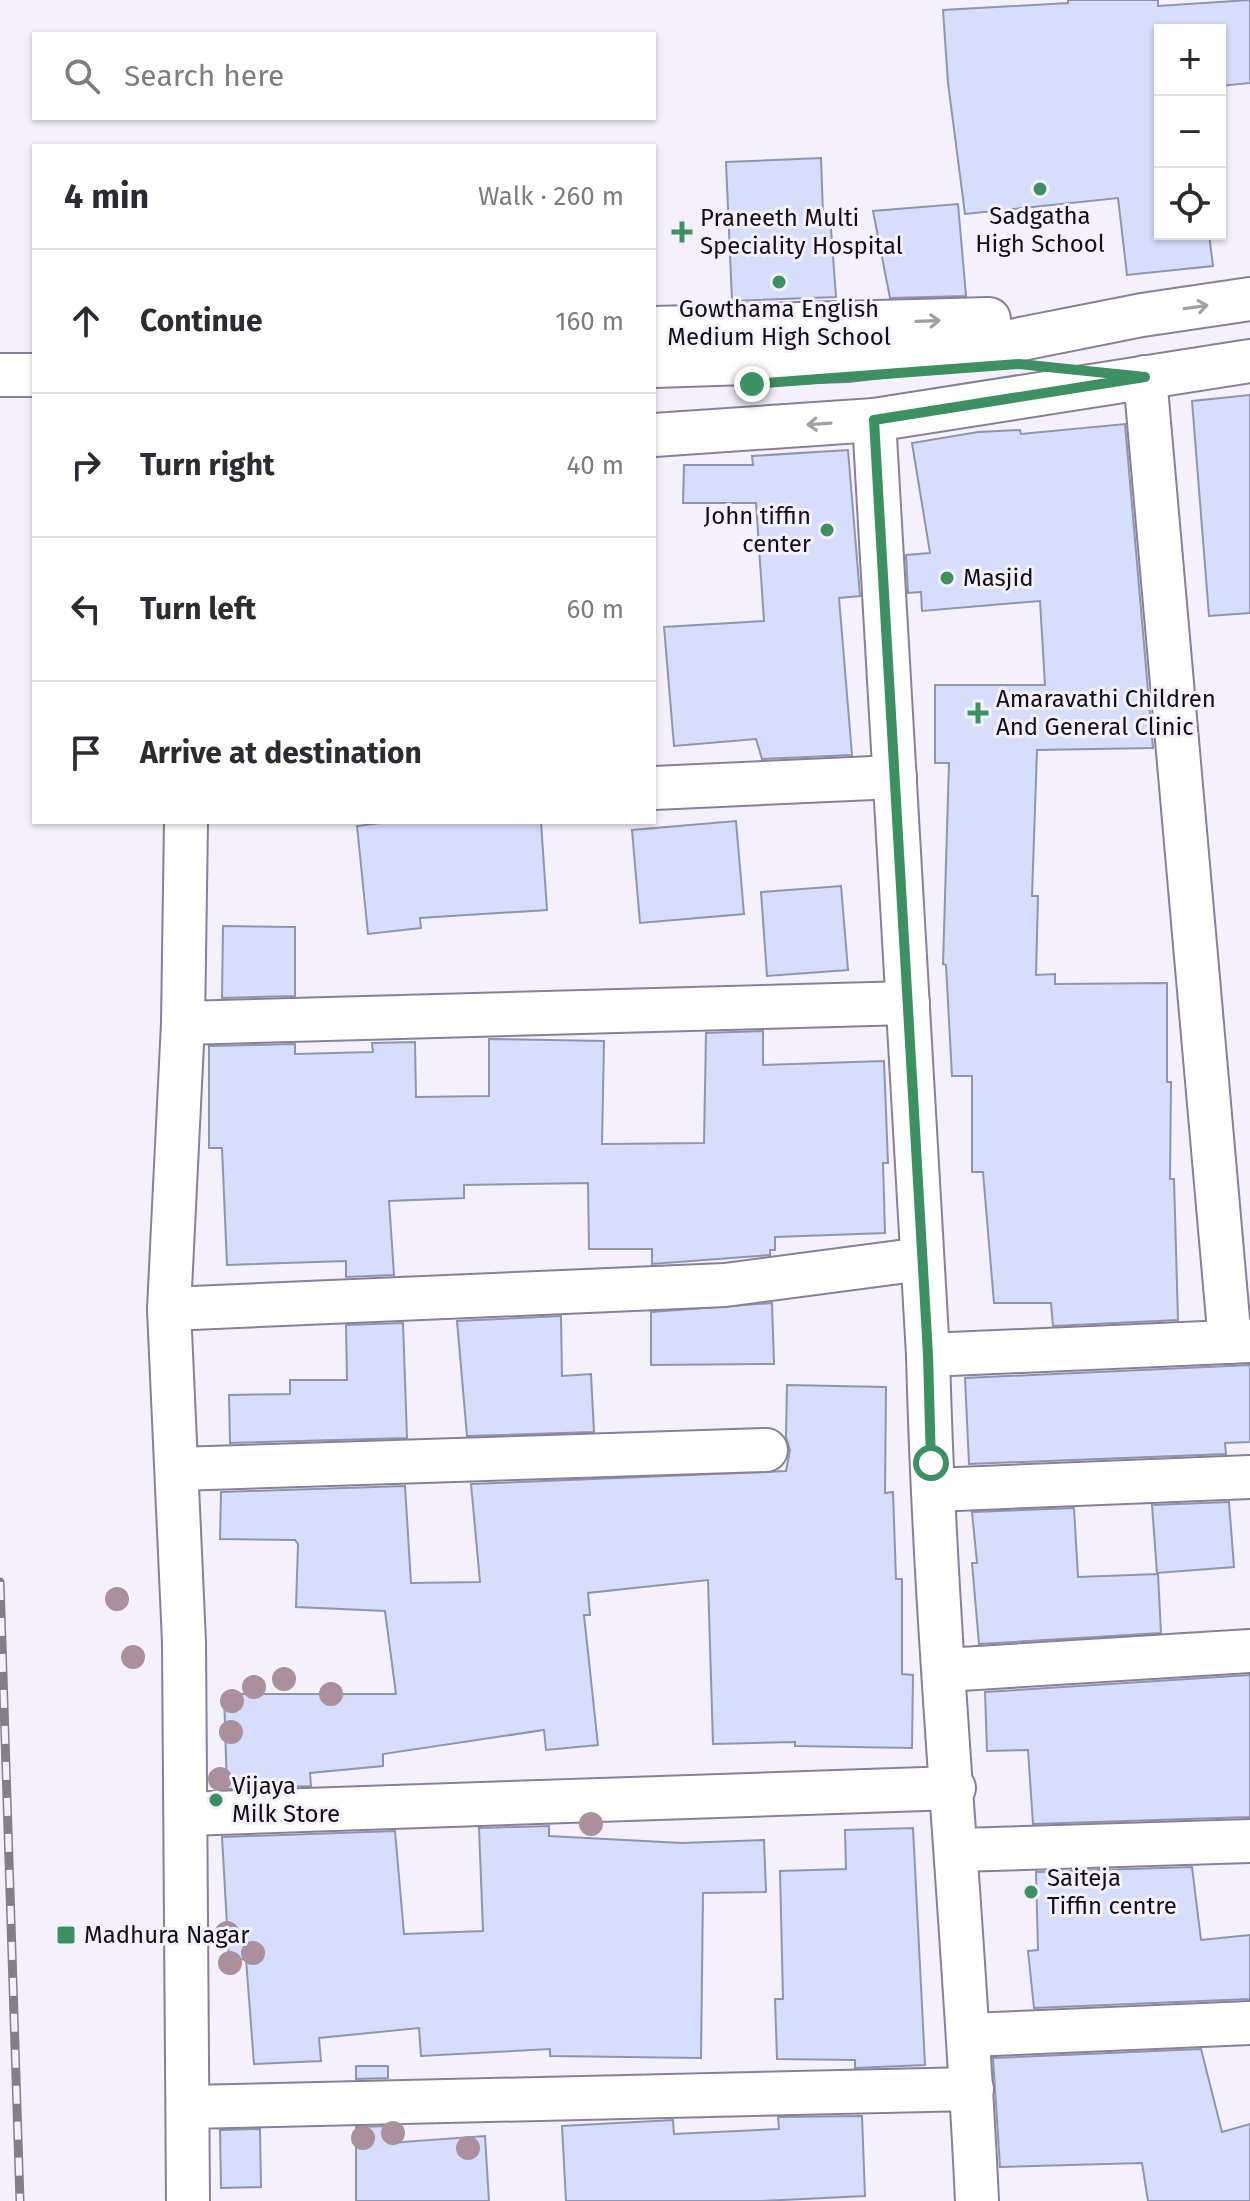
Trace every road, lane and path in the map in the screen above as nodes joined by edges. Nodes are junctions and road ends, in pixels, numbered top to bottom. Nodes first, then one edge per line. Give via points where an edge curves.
1 (1250, 299) edge
2 (1142, 315) junction
3 (656, 328) edge
4 (1250, 361) edge
5 (656, 366) edge
6 (0, 375) edge
7 (32, 375) edge
8 (1145, 377) junction
9 (656, 386) edge
10 (0, 404) edge
11 (32, 404) edge
12 (874, 420) junction
13 (656, 435) edge
14 (895, 777) junction
15 (656, 788) edge
16 (186, 824) edge
17 (908, 1003) junction
18 (183, 1023) junction
19 (922, 1259) junction
20 (169, 1309) junction
21 (1240, 1342) edge
22 (928, 1355) junction
23 (766, 1450) dead end
24 (177, 1469) junction
25 (1250, 1477) edge
26 (933, 1490) junction
27 (1250, 1651) edge
28 (945, 1670) junction
29 (954, 1788) junction
30 (186, 1814) junction
31 (1250, 1841) edge
32 (958, 1850) junction
33 (1250, 2023) edge
34 (969, 2035) junction
35 (972, 2089) junction
36 (188, 2107) junction
37 (188, 2201) edge
38 (977, 2201) edge

2 -> 1 street
3 -> 2 street
2 - 5 street via 1011,341 848,360
4 - 8 street
6 - 7 street
8 - 9 street via 1019,364
8 - 12 street
8 - 21 street
10 - 11 street
12 -> 13 street
12 - 14 street
14 - 15 street
14 - 17 street
16 - 18 street
17 - 18 street
17 - 19 street
18 - 20 street
19 - 20 street via 725,1285
19 - 22 street
20 - 24 street
21 - 22 street
22 - 26 street
23 - 24 street
24 - 30 street
25 - 26 street
26 - 28 street
27 - 28 street
28 - 29 street
29 - 30 street
29 - 32 street
30 - 36 street
31 - 32 street
32 - 34 street
33 - 34 street
34 - 35 street
35 - 36 street
35 - 38 street
36 - 37 street

